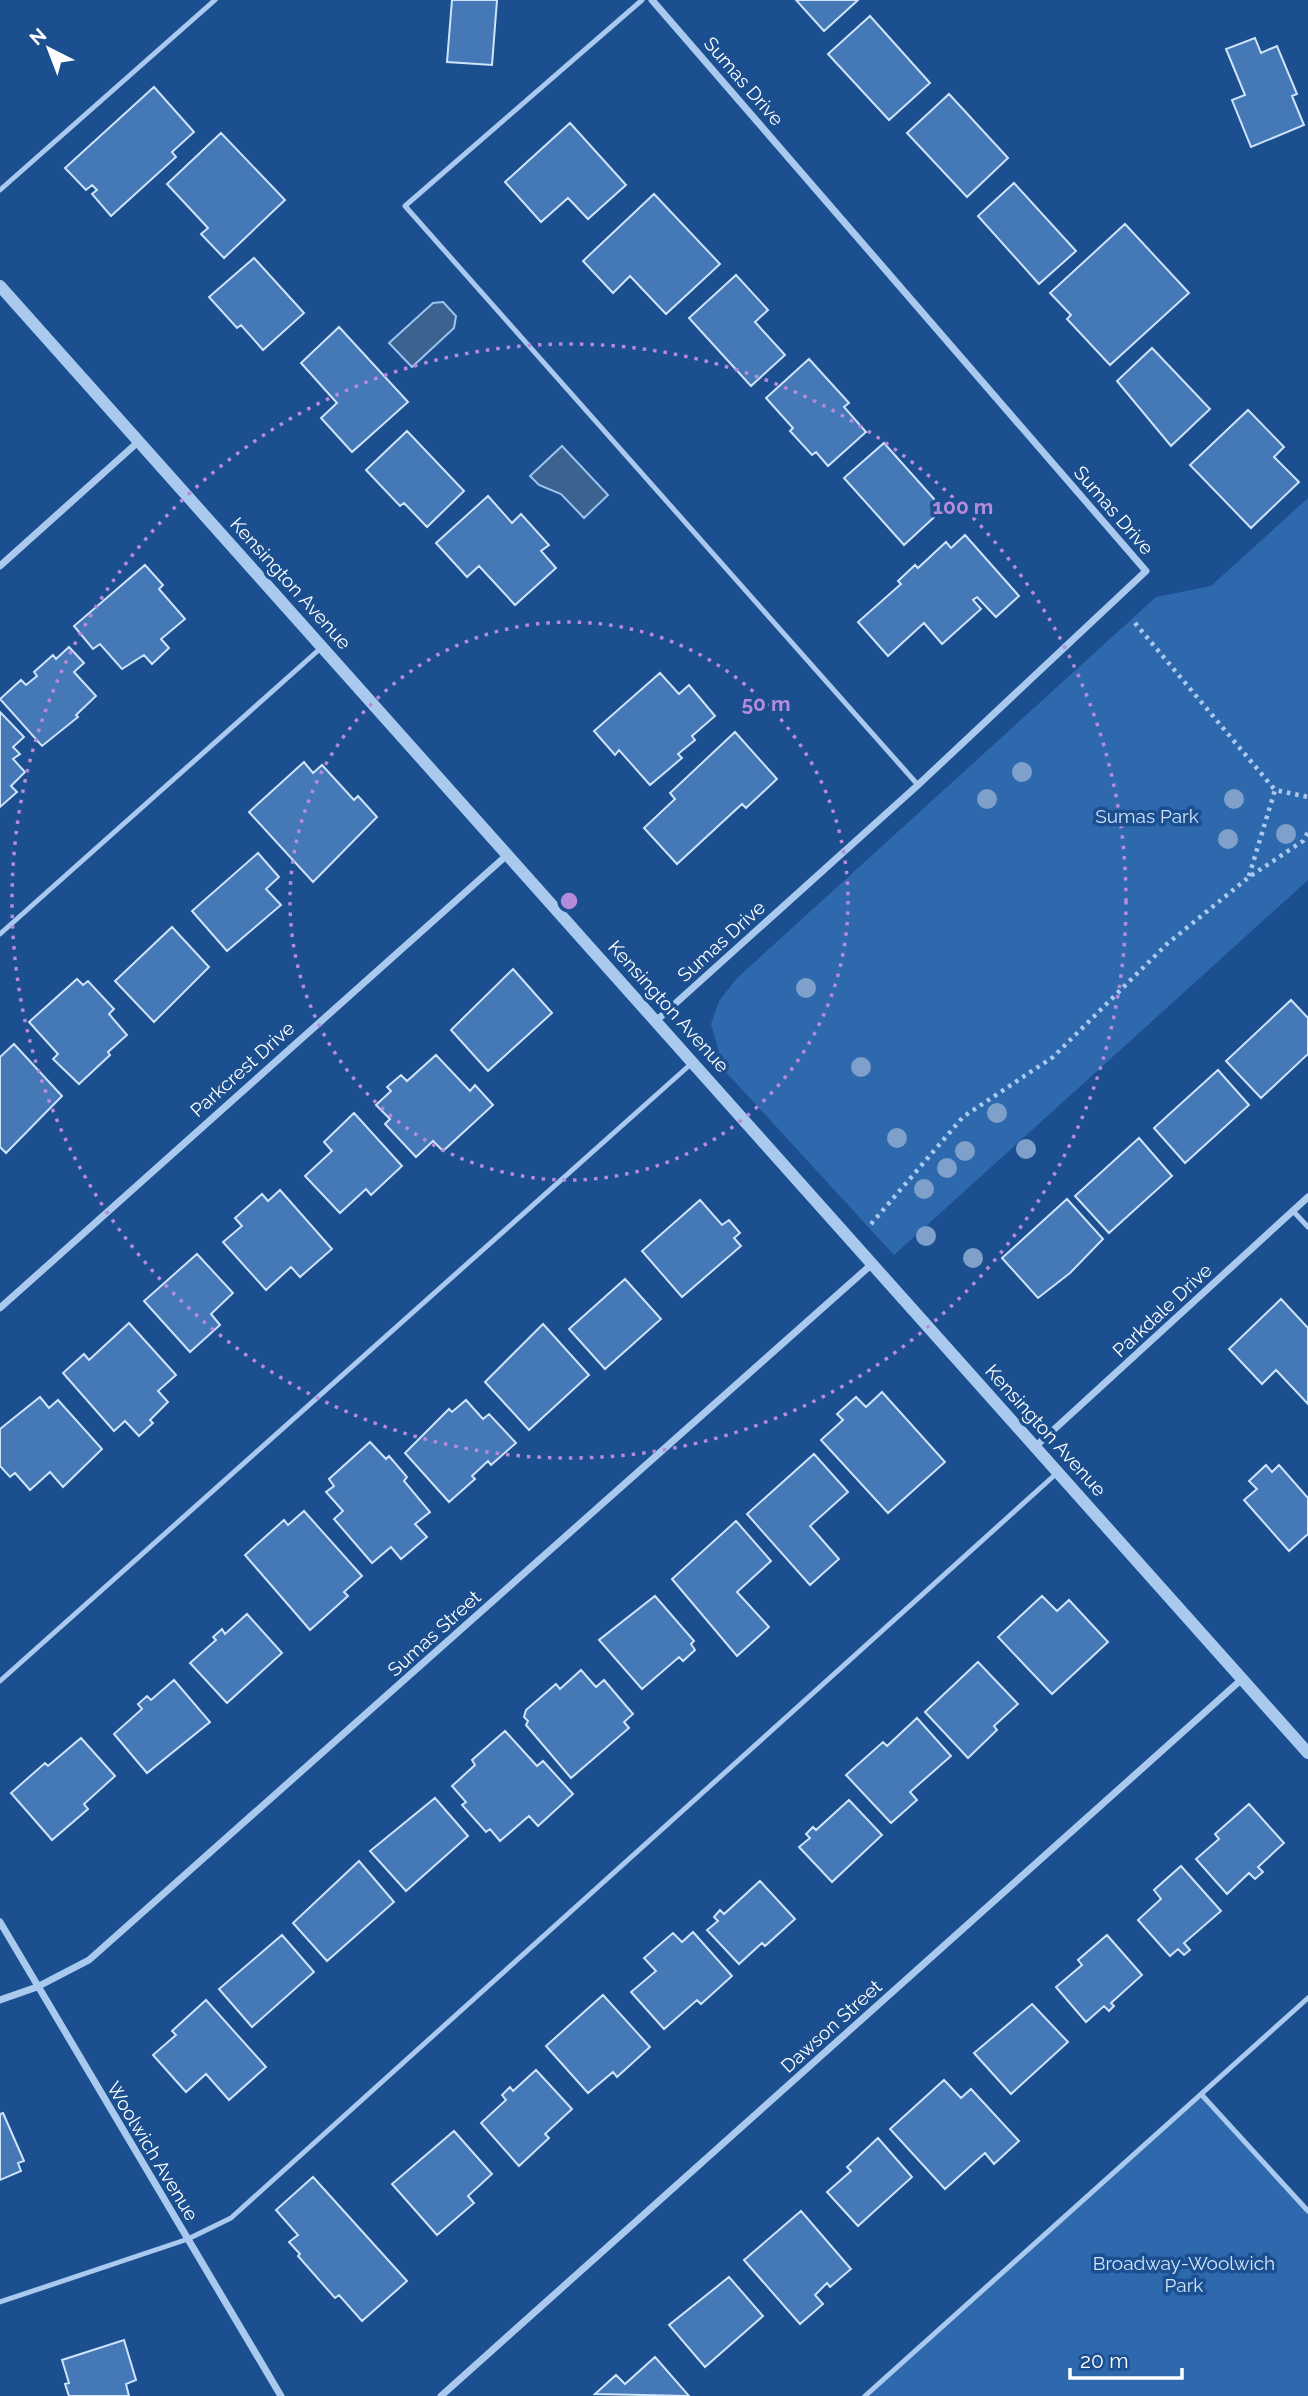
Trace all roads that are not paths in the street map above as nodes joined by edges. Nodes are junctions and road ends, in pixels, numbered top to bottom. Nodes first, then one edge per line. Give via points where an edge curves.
1 (215, 0) edge
2 (642, 0) edge
3 (653, 0) edge
4 (0, 190) edge
5 (0, 286) edge
6 (138, 442) junction
7 (0, 566) edge
8 (322, 647) junction
9 (918, 785) junction
10 (507, 855) junction
11 (0, 934) edge
12 (657, 1020) junction
13 (693, 1062) junction
14 (1308, 1197) edge
15 (1293, 1211) junction
16 (1308, 1227) edge
17 (872, 1264) junction
18 (0, 1308) edge
19 (1036, 1446) junction
20 (1058, 1472) junction
21 (1242, 1679) junction
22 (0, 1681) edge
23 (1308, 1753) edge
24 (0, 1922) edge
25 (37, 1987) junction
26 (1308, 1998) edge
27 (0, 2000) edge
28 (1201, 2094) junction
29 (1308, 2211) edge
30 (188, 2239) junction
31 (0, 2302) edge
32 (281, 2396) edge
33 (441, 2396) edge
34 (865, 2396) edge

1 - 4 lane
2 - 9 lane via 405,206
3 - 9 street, Sumas Drive via 1146,571
5 - 6 street, Kensington Avenue
6 - 7 street
6 - 8 street, Kensington Avenue
8 - 10 street, Kensington Avenue
8 - 11 lane
9 - 12 street, Sumas Drive
10 - 12 street, Kensington Avenue
10 - 18 street, Parkcrest Drive
12 - 13 street, Kensington Avenue
13 - 17 street, Kensington Avenue
13 - 22 lane
14 - 15 street, Parkdale Drive
15 - 16 lane
15 - 19 street, Parkdale Drive
17 - 19 street, Kensington Avenue
17 - 25 street, Sumas Street via 89,1960
19 - 20 street, Kensington Avenue
20 - 21 street, Kensington Avenue
20 - 30 lane via 231,2218
21 - 23 street, Kensington Avenue
21 - 33 street, Dawson Street
24 - 25 street, Woolwich Avenue
25 - 27 street, Sumas Street
25 - 30 street, Woolwich Avenue
26 - 28 lane
28 - 29 lane
28 - 34 lane
30 - 31 lane
30 - 32 street, Woolwich Avenue

